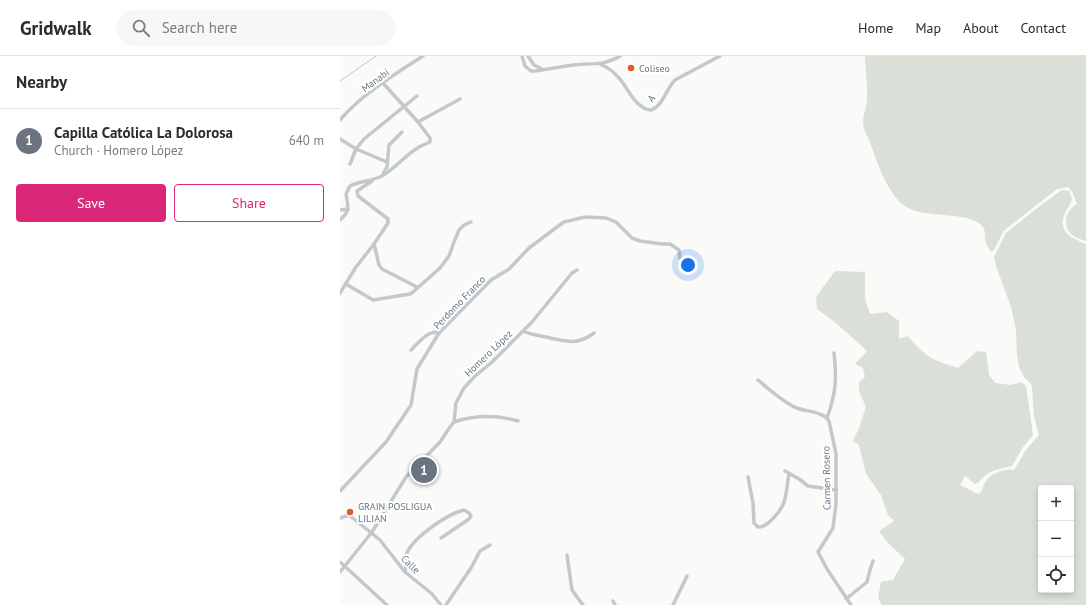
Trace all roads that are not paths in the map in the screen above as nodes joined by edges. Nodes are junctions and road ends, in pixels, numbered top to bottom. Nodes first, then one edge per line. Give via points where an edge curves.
1 (423, 56) edge
2 (522, 56) edge
3 (528, 56) edge
4 (720, 56) edge
5 (617, 57) edge
6 (600, 64) junction
7 (545, 70) junction
8 (384, 83) junction
9 (417, 96) dead end
10 (460, 99) dead end
11 (405, 107) junction
12 (340, 120) edge
13 (418, 122) junction
14 (402, 132) dead end
15 (340, 139) edge
16 (356, 149) junction
17 (387, 162) junction
18 (350, 164) dead end
19 (382, 175) junction
20 (373, 180) junction
21 (348, 209) junction
22 (340, 210) edge
23 (340, 220) edge
24 (471, 222) dead end
25 (374, 244) junction
26 (680, 258) dead end
27 (577, 270) dead end
28 (346, 284) junction
29 (417, 287) junction
30 (342, 288) edge
31 (340, 293) edge
32 (523, 331) junction
33 (439, 333) junction
34 (594, 333) dead end
35 (411, 350) dead end
36 (834, 353) dead end
37 (758, 380) dead end
38 (827, 418) junction
39 (518, 421) dead end
40 (454, 422) junction
41 (785, 471) dead end
42 (789, 474) junction
43 (748, 477) dead end
44 (836, 490) junction
45 (340, 491) edge
46 (340, 518) edge
47 (372, 532) junction
48 (441, 538) dead end
49 (490, 545) dead end
50 (566, 555) dead end
51 (873, 561) dead end
52 (340, 562) edge
53 (345, 566) junction
54 (340, 572) edge
55 (405, 572) junction
56 (687, 576) dead end
57 (846, 599) junction
58 (382, 601) junction
59 (613, 601) dead end
60 (378, 605) edge
61 (387, 605) edge
62 (441, 605) edge
63 (446, 605) edge
64 (583, 605) edge
65 (615, 605) edge
66 (672, 605) edge
67 (851, 605) edge

1 - 8 street, Manabí
2 - 7 street via 528,69
3 - 7 street via 534,65
4 - 6 street, A via 675,80 659,105 651,110 641,107 618,77
5 - 6 street
6 - 7 street
8 - 11 street
8 - 12 street, Manabí
9 - 11 street
10 - 13 street
11 - 13 street
11 - 16 street via 364,139
13 - 19 street via 430,138 430,142 417,148
14 - 17 street via 389,145
15 - 16 street
16 - 17 street
16 - 18 street
17 - 19 street
19 - 20 street
20 - 21 street via 348,188
20 - 25 street via 357,191 358,196 388,219 386,227
21 - 22 street
21 - 23 street
24 - 29 street via 459,230 445,262
25 - 28 street
25 - 29 street via 380,267
26 - 33 street, Perdomo Franco via 676,247 632,238 616,222 606,218 564,222 529,248 509,269 491,280
27 - 32 street, Homero López
28 - 29 street via 375,300 410,294
28 - 30 street
30 - 31 street
32 - 34 street via 564,342 585,340
32 - 40 street, Homero López via 464,388 456,403
33 - 35 street via 430,333
33 - 45 street, Perdomo Franco via 417,369 411,405 386,442
36 - 38 street via 835,394
37 - 38 street via 795,407
38 - 44 street, Carmen Rosero via 836,454
39 - 40 street via 499,416
40 - 47 street, Homero López via 440,442 406,477
41 - 42 street
42 - 43 street via 784,503 767,525 761,528 754,523
42 - 44 street via 809,486
44 - 57 street, Carmen Rosero via 833,528 818,552
46 - 47 street, Calle via 348,515
47 - 53 street, Homero López
47 - 55 street, Calle
48 - 55 street via 469,519 470,513 464,510 451,514 412,545 406,556
49 - 63 street via 480,551
50 - 64 street via 572,590
51 - 57 street via 867,582
52 - 53 street
53 - 54 street, Homero López
53 - 58 street
55 - 62 street, Calle via 432,594
56 - 66 street
57 - 67 street, Carmen Rosero
58 - 60 street
58 - 61 street
59 - 65 street

